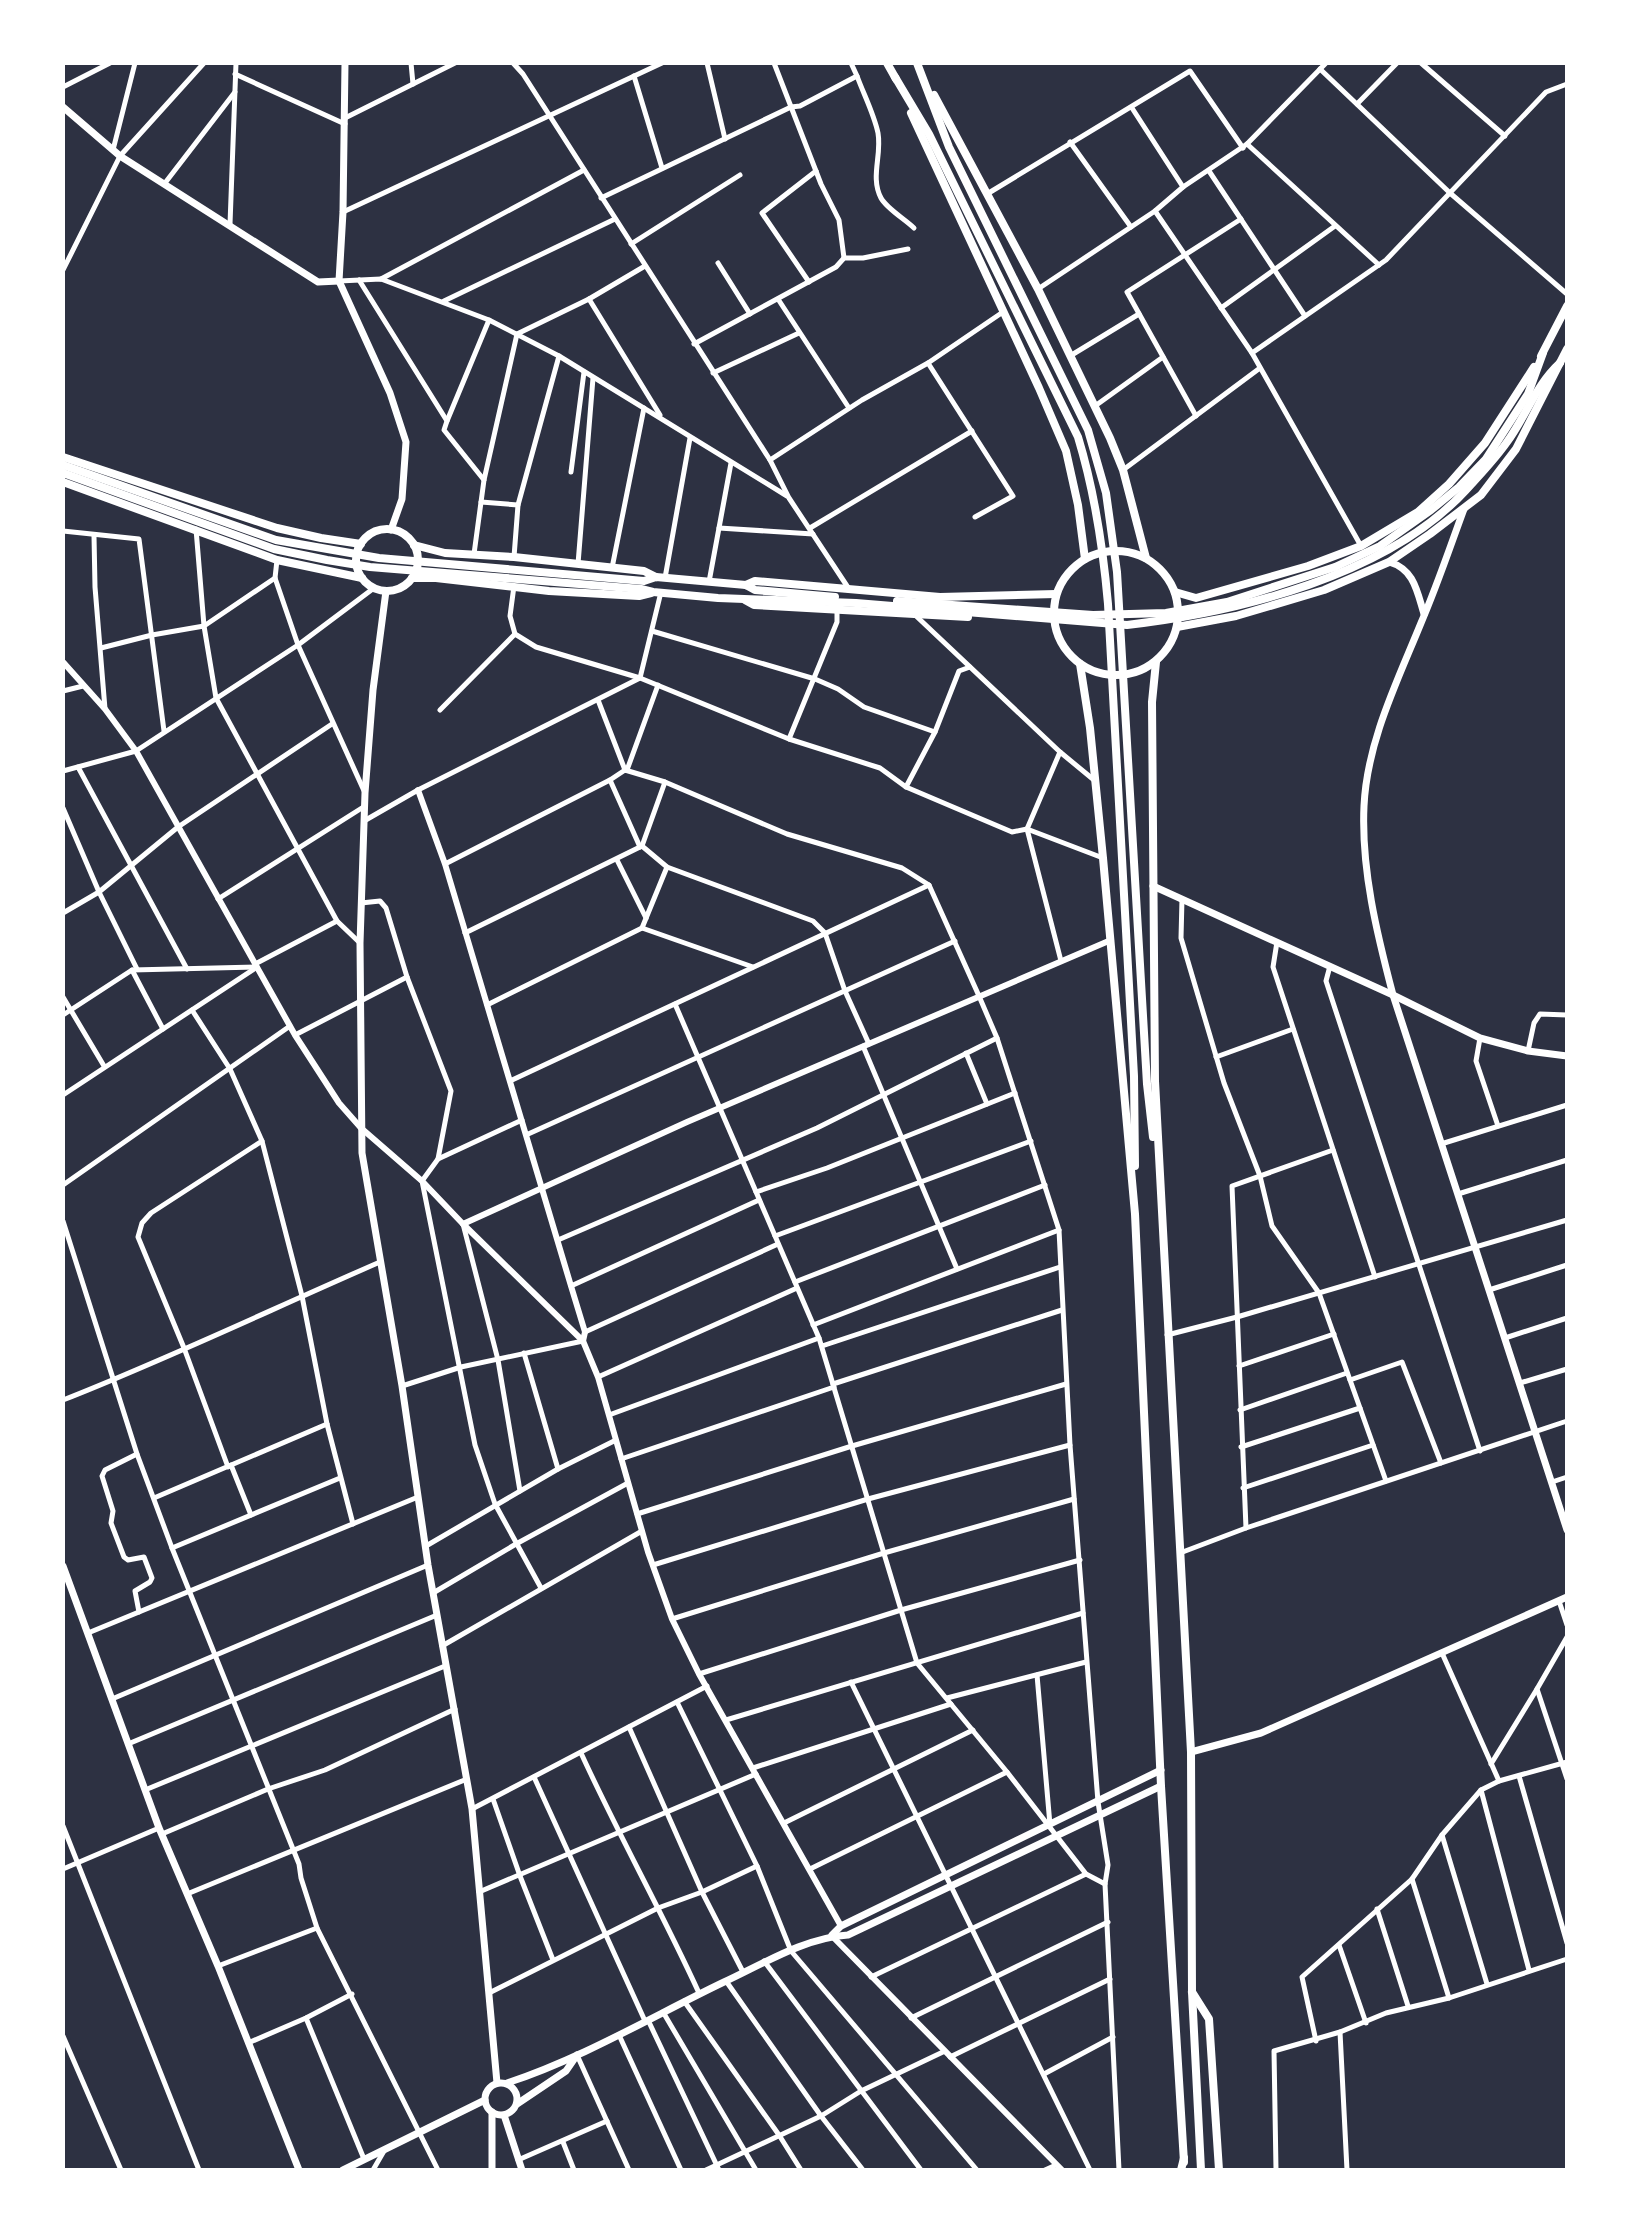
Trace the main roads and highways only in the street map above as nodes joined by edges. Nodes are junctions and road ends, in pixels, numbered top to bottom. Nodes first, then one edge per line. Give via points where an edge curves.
1 (345, 63) edge
2 (887, 63) edge
3 (917, 63) edge
4 (895, 76) junction
5 (63, 107) edge
6 (339, 281) junction
7 (1567, 306) edge
8 (1567, 349) edge
9 (1543, 353) junction
10 (1560, 363) junction
11 (63, 457) edge
12 (63, 466) edge
13 (63, 473) edge
14 (63, 482) edge
15 (1464, 509) junction
16 (391, 530) junction
17 (361, 544) junction
18 (414, 545) junction
19 (1146, 558) junction
20 (1085, 559) junction
21 (1389, 562) junction
22 (362, 578) junction
23 (412, 578) junction
24 (661, 578) junction
25 (642, 585) junction
26 (746, 585) junction
27 (1230, 590) junction
28 (386, 591) junction
29 (657, 592) junction
30 (1175, 592) junction
31 (1056, 594) junction
32 (745, 600) junction
33 (1425, 615) junction
34 (1236, 616) junction
35 (1177, 627) junction
36 (1055, 628) junction
37 (1156, 662) junction
38 (1080, 664) junction
39 (1153, 886) junction
40 (1393, 995) junction
41 (1567, 1056) edge
42 (1135, 1214) junction
43 (1161, 1216) junction
44 (1567, 1529) edge
45 (63, 1566) edge
46 (1563, 1599) edge
47 (1191, 1752) junction
48 (1161, 1770) junction
49 (1161, 1786) junction
50 (832, 1936) junction
51 (1192, 1992) junction
52 (577, 2055) junction
53 (497, 2083) junction
54 (507, 2083) junction
55 (485, 2100) junction
56 (517, 2104) junction
57 (492, 2112) junction
58 (504, 2115) junction
59 (299, 2170) edge
60 (343, 2170) edge
61 (492, 2170) edge
62 (522, 2170) edge
63 (1183, 2170) edge
64 (1201, 2170) edge
65 (1219, 2170) edge

1 - 6 main road
2 - 4 main road
3 - 19 main road via 1095,406 1123,470
3 - 43 main road via 949,147 1088,430 1106,493 1117,572 1147,1084
4 - 20 main road via 1066,451
4 - 42 main road via 929,134 1079,437 1092,481 1104,556 1118,756 1134,1076
5 - 6 main road via 120,156 318,282
6 - 16 main road via 390,393 406,442 402,499
7 - 9 main road
8 - 10 main road
9 - 26 main road via 1528,394 1486,459 1431,510 1380,546 1335,567 1227,602 1166,613 1093,615 755,590
9 - 27 main road via 1485,443 1418,512 1361,545
10 - 15 main road via 1516,449 1481,495
10 - 32 main road via 1546,375 1507,442 1438,516 1384,553 1233,608 1126,625 856,603
11 - 17 main road via 277,528
12 - 25 main road via 276,540 379,558
13 - 25 main road via 274,549 327,560 370,567
14 - 22 main road via 277,560
15 - 21 main road
15 - 33 main road
16 - 17 main road via 374,532
16 - 18 main road
17 - 22 main road via 356,561
18 - 23 main road via 418,559
18 - 24 main road via 431,551 645,571
19 - 20 main road via 1126,551 1105,551
19 - 30 main road via 1168,578
20 - 31 main road via 1068,574
21 - 33 main road via 1402,566 1415,584
21 - 34 main road via 1324,590
22 - 28 main road
23 - 28 main road via 401,588
23 - 29 main road via 639,596
24 - 25 main road
24 - 26 main road
25 - 29 main road
26 - 31 main road via 755,581 940,597
27 - 30 main road via 1196,598
27 - 34 main road
28 - 53 main road via 365,793 361,1128 428,1566 472,1809
29 - 32 main road
30 - 35 main road
31 - 36 main road
32 - 36 main road via 754,605 1024,621
33 - 40 main road via 1381,722 1364,804 1370,892
34 - 35 main road
35 - 37 main road
36 - 38 main road via 1063,646
37 - 38 main road via 1121,676
37 - 39 main road
38 - 42 main road via 1090,728
39 - 40 main road
39 - 43 main road
40 - 41 main road via 1480,1038
40 - 44 main road
42 - 48 main road
43 - 47 main road
45 - 59 main road via 160,1831
46 - 47 main road via 1261,1733
47 - 51 main road
48 - 49 main road
48 - 50 main road via 841,1926
49 - 50 main road via 848,1935
49 - 63 main road
50 - 52 main road via 764,1961
51 - 64 main road
51 - 65 main road via 1209,2019
52 - 54 main road
52 - 56 main road via 566,2071
53 - 54 main road
53 - 55 main road via 488,2089
54 - 56 main road via 516,2092
55 - 57 main road
55 - 60 main road
56 - 58 main road
57 - 58 main road
57 - 61 main road
58 - 62 main road

